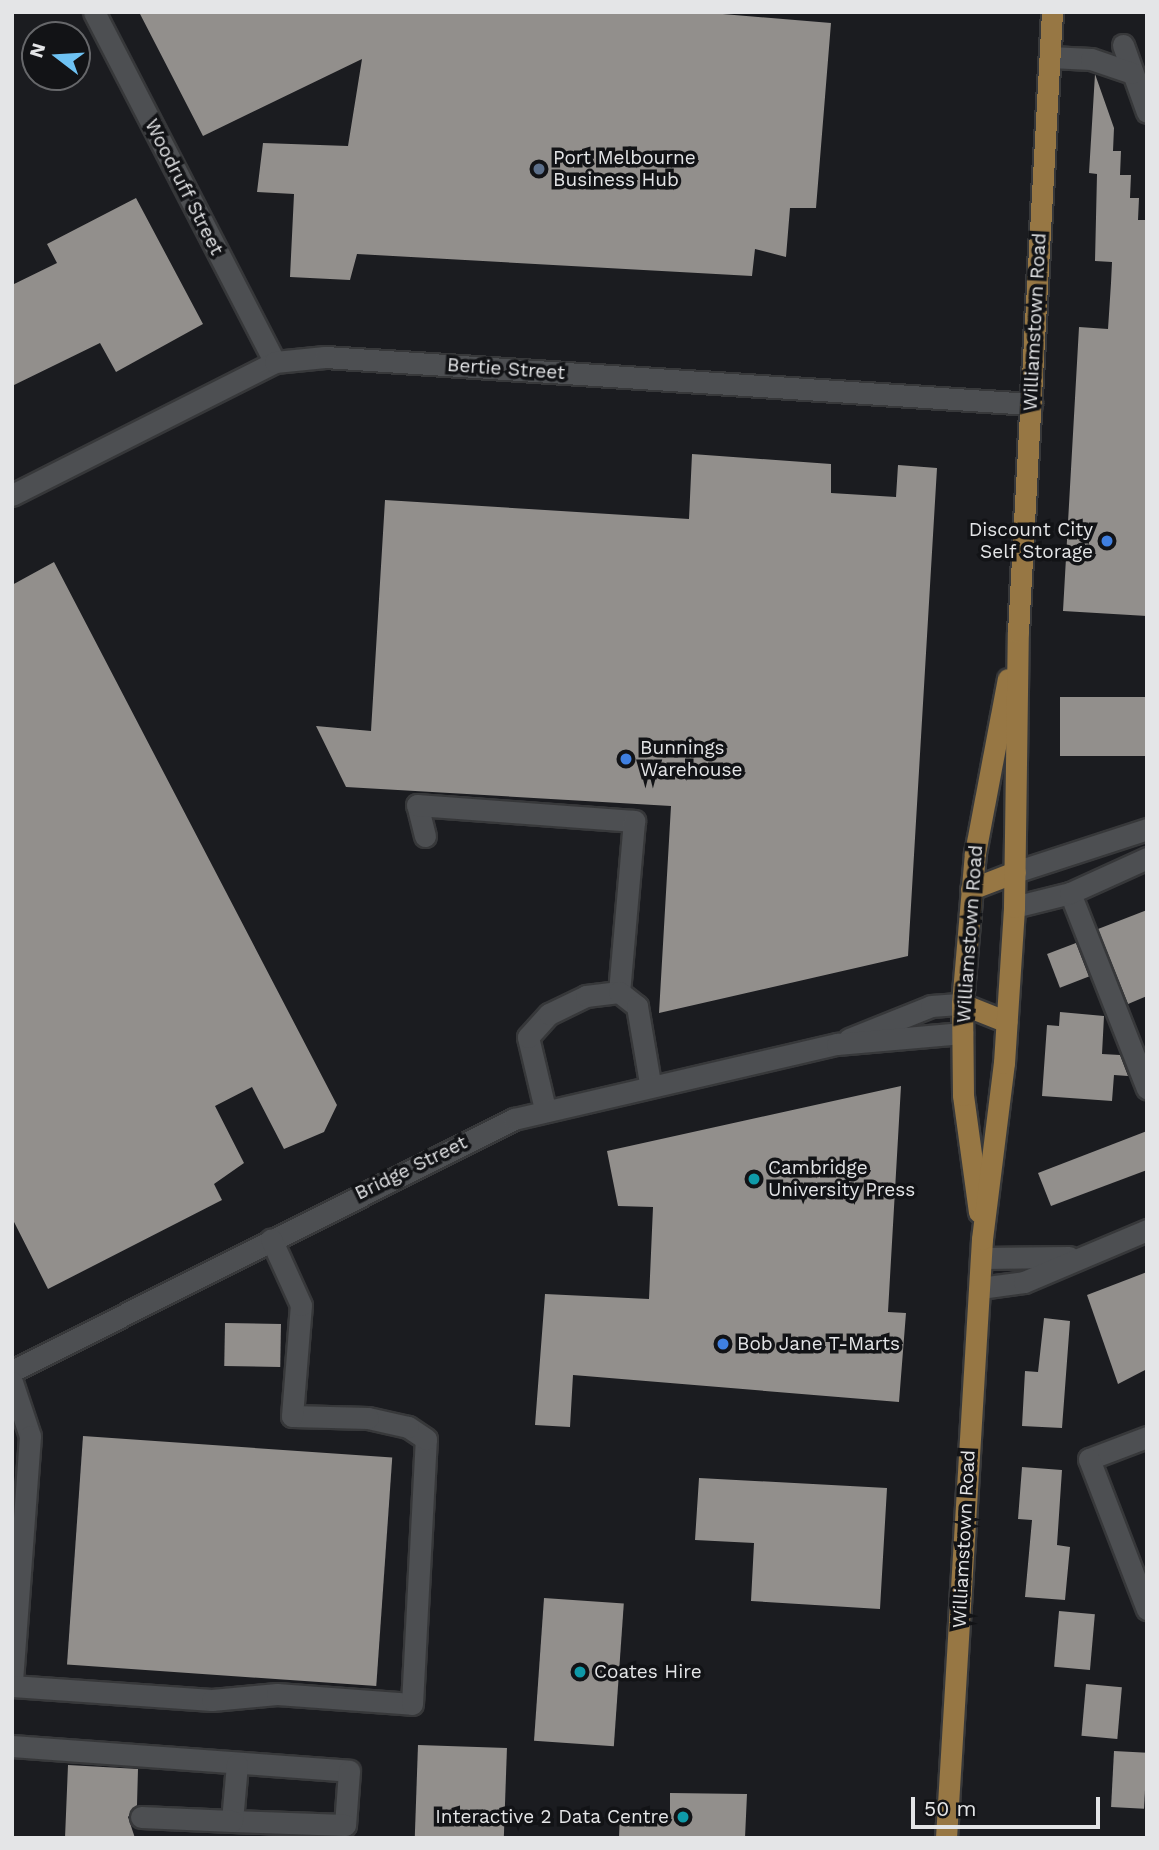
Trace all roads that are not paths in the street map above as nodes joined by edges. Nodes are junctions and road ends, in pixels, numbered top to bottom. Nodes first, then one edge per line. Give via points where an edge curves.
1 (94, 12) edge
2 (1052, 12) edge
3 (1123, 46) dead end
4 (1050, 57) junction
5 (1132, 73) junction
6 (1147, 112) edge
7 (275, 362) junction
8 (1031, 404) junction
9 (12, 495) edge
10 (1018, 632) junction
11 (1147, 829) edge
12 (425, 836) dead end
13 (1147, 858) edge
14 (1015, 872) junction
15 (971, 888) junction
16 (1070, 893) junction
17 (1014, 907) junction
18 (619, 992) junction
19 (962, 1004) junction
20 (1007, 1024) junction
21 (962, 1033) junction
22 (837, 1044) junction
23 (1140, 1048) edge
24 (650, 1083) junction
25 (1147, 1088) edge
26 (545, 1109) junction
27 (1147, 1230) edge
28 (271, 1239) junction
29 (982, 1249) junction
30 (1082, 1257) junction
31 (980, 1288) junction
32 (12, 1371) edge
33 (12, 1382) edge
34 (1147, 1437) edge
35 (1147, 1609) edge
36 (12, 1681) edge
37 (12, 1686) edge
38 (12, 1746) edge
39 (237, 1764) junction
40 (141, 1817) dead end
41 (232, 1821) junction
42 (946, 1838) edge

1 - 7 street, Woodruff Street
2 - 4 main road, Williamstown Road
3 - 5 street
4 - 5 street via 1089,58
4 - 8 main road, Williamstown Road
5 - 6 street
7 - 8 street, Bertie Street via 325,356
7 - 9 street, Bertie Street
8 - 10 main road, Williamstown Road
10 - 14 main road, Williamstown Road
10 - 15 main road, Williamstown Road
11 - 14 street
12 - 18 street via 417,805 506,819 634,821
13 - 16 street
14 - 15 main road
14 - 17 main road, Williamstown Road
15 - 17 main road
15 - 19 main road, Williamstown Road
16 - 17 street
16 - 23 street
17 - 20 main road, Williamstown Road
18 - 24 street via 636,1006
18 - 26 street via 565,1003 528,1037
19 - 20 main road
19 - 21 main road, Williamstown Road
19 - 22 street, Bridge Street via 931,1006
20 - 21 main road
20 - 29 main road, Williamstown Road
21 - 22 street, Bridge Street
21 - 29 main road, Williamstown Road via 965,1120
22 - 24 street, Bridge Street
23 - 25 street
24 - 26 street, Bridge Street
26 - 28 street, Bridge Street via 456,1144
27 - 30 street
28 - 32 street, Bridge Street
28 - 37 street via 301,1305 292,1416 368,1418 408,1427 426,1439 412,1704
29 - 30 street
29 - 31 main road, Williamstown Road
30 - 31 street via 1024,1282
31 - 42 main road, Williamstown Road
33 - 36 street via 30,1436
34 - 35 street via 1089,1460
38 - 39 street
39 - 41 street
39 - 41 street via 349,1771 345,1825
40 - 41 street

